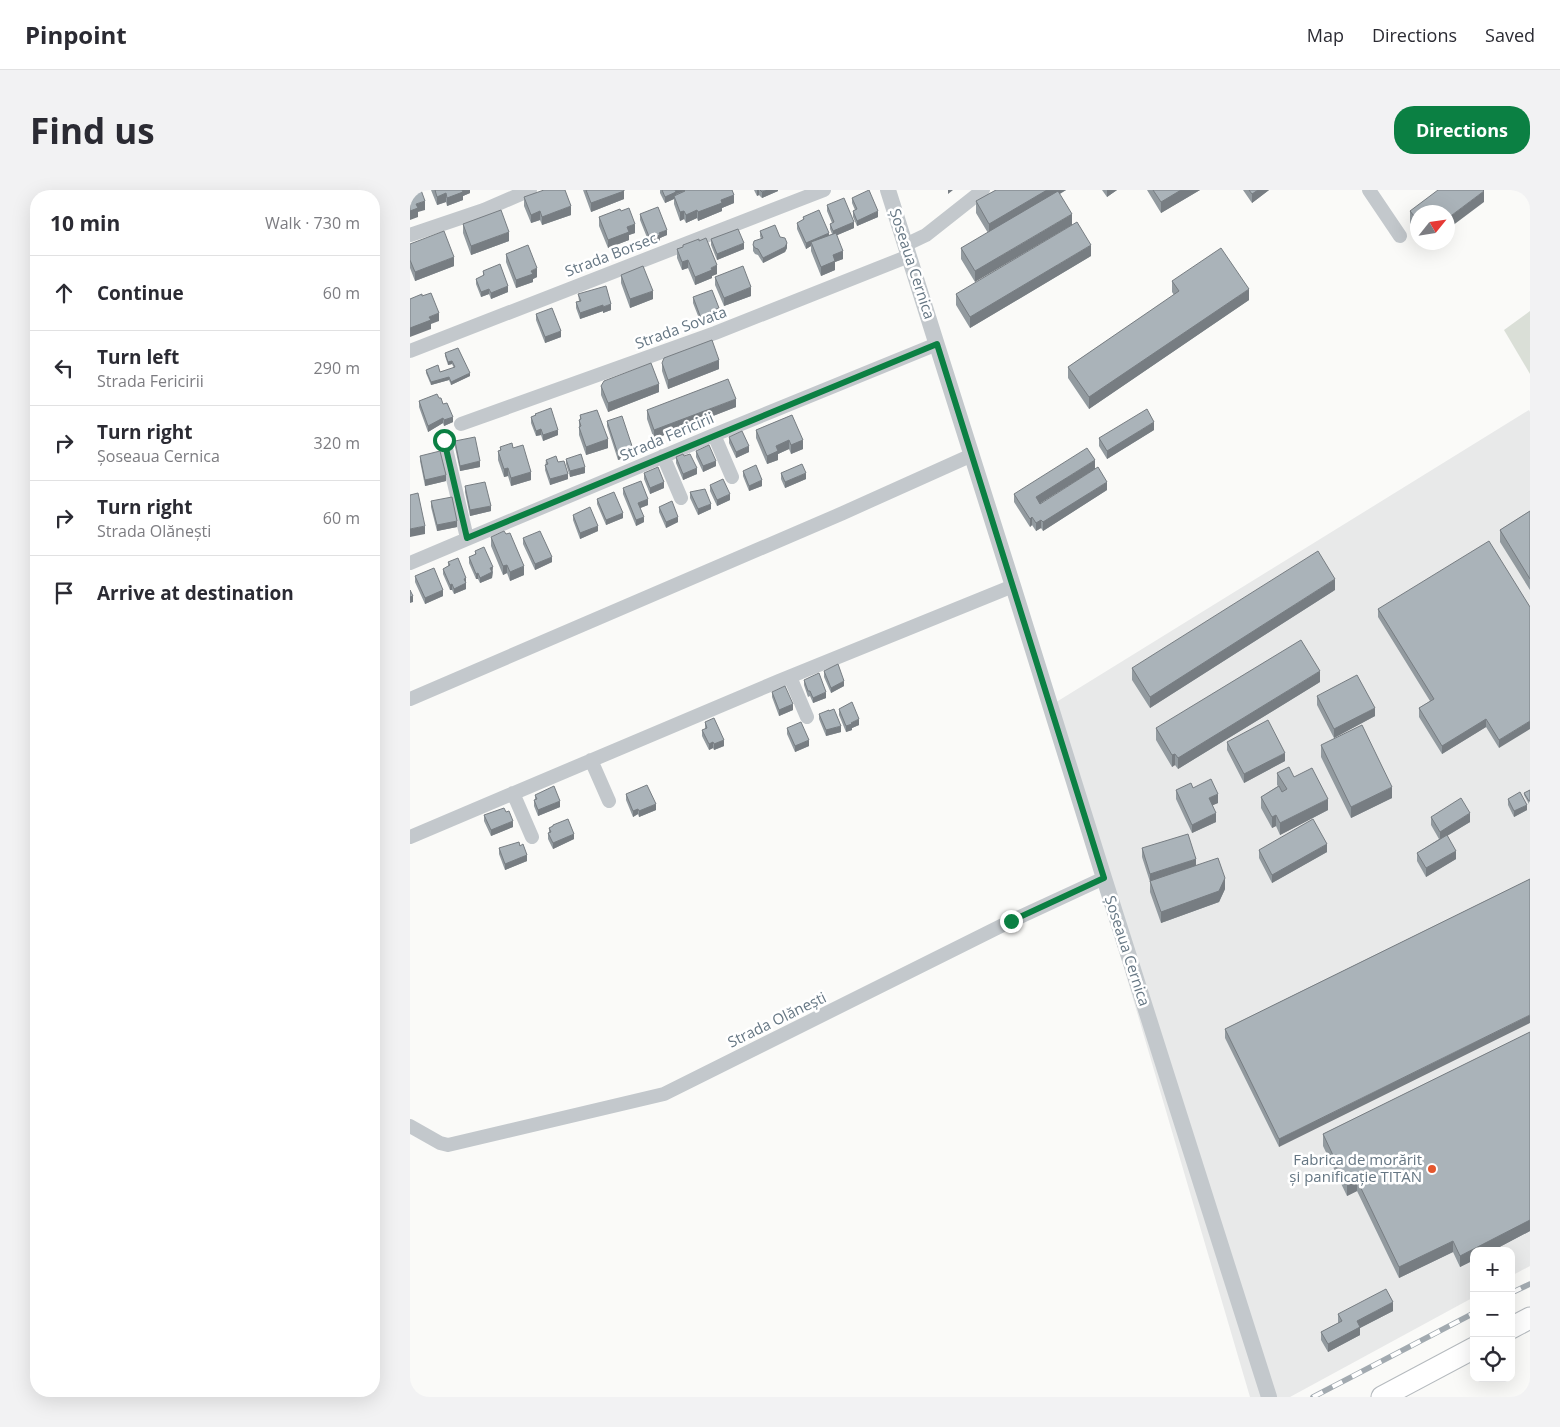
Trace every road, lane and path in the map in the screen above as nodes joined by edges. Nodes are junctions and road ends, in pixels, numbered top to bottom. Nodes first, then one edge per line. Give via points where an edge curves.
1 (530, 190) edge
2 (824, 190) edge
3 (888, 190) edge
4 (983, 190) edge
5 (1368, 190) edge
6 (410, 236) edge
7 (1400, 236) dead end
8 (907, 250) junction
9 (937, 344) junction
10 (410, 351) edge
11 (461, 424) dead end
12 (714, 435) junction
13 (444, 440) dead end
14 (972, 455) junction
15 (663, 456) junction
16 (732, 477) dead end
17 (681, 498) dead end
18 (467, 538) junction
19 (410, 563) edge
20 (1013, 586) junction
21 (790, 677) junction
22 (410, 699) edge
23 (806, 717) dead end
24 (591, 760) junction
25 (513, 793) junction
26 (609, 801) dead end
27 (410, 837) edge
28 (532, 837) dead end
29 (1104, 878) junction
30 (410, 1126) edge
31 (1530, 1318) edge
32 (1515, 1326) edge
33 (1470, 1350) edge
34 (1269, 1397) edge
35 (1382, 1397) edge

1 - 6 street
2 - 10 street, Strada Borsec
3 - 8 street, Șoseaua Cernica
4 - 8 street, Strada Sovata
5 - 7 street
8 - 9 street, Șoseaua Cernica
8 - 11 street, Strada Sovata via 715,333
9 - 12 street, Strada Fericirii
9 - 14 street, Șoseaua Cernica
12 - 15 street, Strada Fericirii
12 - 16 street
13 - 18 street
14 - 20 street, Șoseaua Cernica
14 - 22 street
15 - 17 street
15 - 18 street, Strada Fericirii
18 - 19 street, Strada Fericirii
20 - 21 street
20 - 29 street, Șoseaua Cernica
21 - 23 street
21 - 24 street
24 - 25 street
24 - 26 street
25 - 27 street
25 - 28 street
29 - 30 street, Strada Olănești via 664,1094 448,1145
29 - 34 street, Șoseaua Cernica
31 - 32 main road
33 - 35 main road

